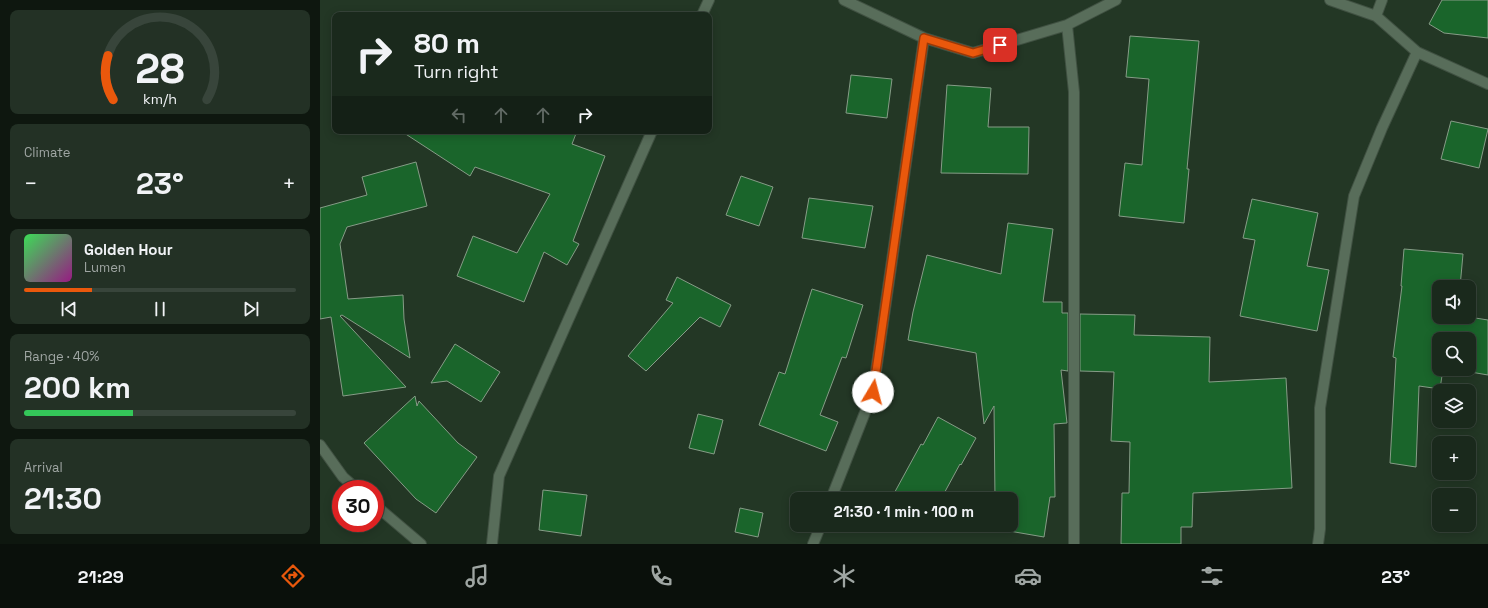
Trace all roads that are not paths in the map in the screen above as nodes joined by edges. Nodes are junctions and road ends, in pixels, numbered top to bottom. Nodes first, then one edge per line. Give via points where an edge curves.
1 (709, 0) edge
2 (844, 0) edge
3 (1116, 0) edge
4 (1330, 0) edge
5 (1382, 0) edge
6 (703, 12) edge
7 (1376, 16) junction
8 (1067, 25) junction
9 (924, 38) junction
10 (1416, 52) junction
11 (1488, 84) edge
12 (651, 134) edge
13 (320, 445) edge
14 (346, 480) edge
15 (834, 492) edge
16 (384, 513) edge
17 (818, 532) edge
18 (421, 544) edge
19 (492, 544) edge
20 (813, 544) edge
21 (1074, 544) edge
22 (1318, 544) edge

1 - 6 street
2 - 9 street
3 - 8 street
4 - 7 street
5 - 7 street
7 - 10 street
8 - 9 street via 973,53
8 - 21 street via 1074,92
9 - 15 street via 873,392
10 - 11 street
10 - 22 street via 1354,196 1320,408
12 - 19 street via 499,476
13 - 14 street
16 - 18 street
17 - 20 street

